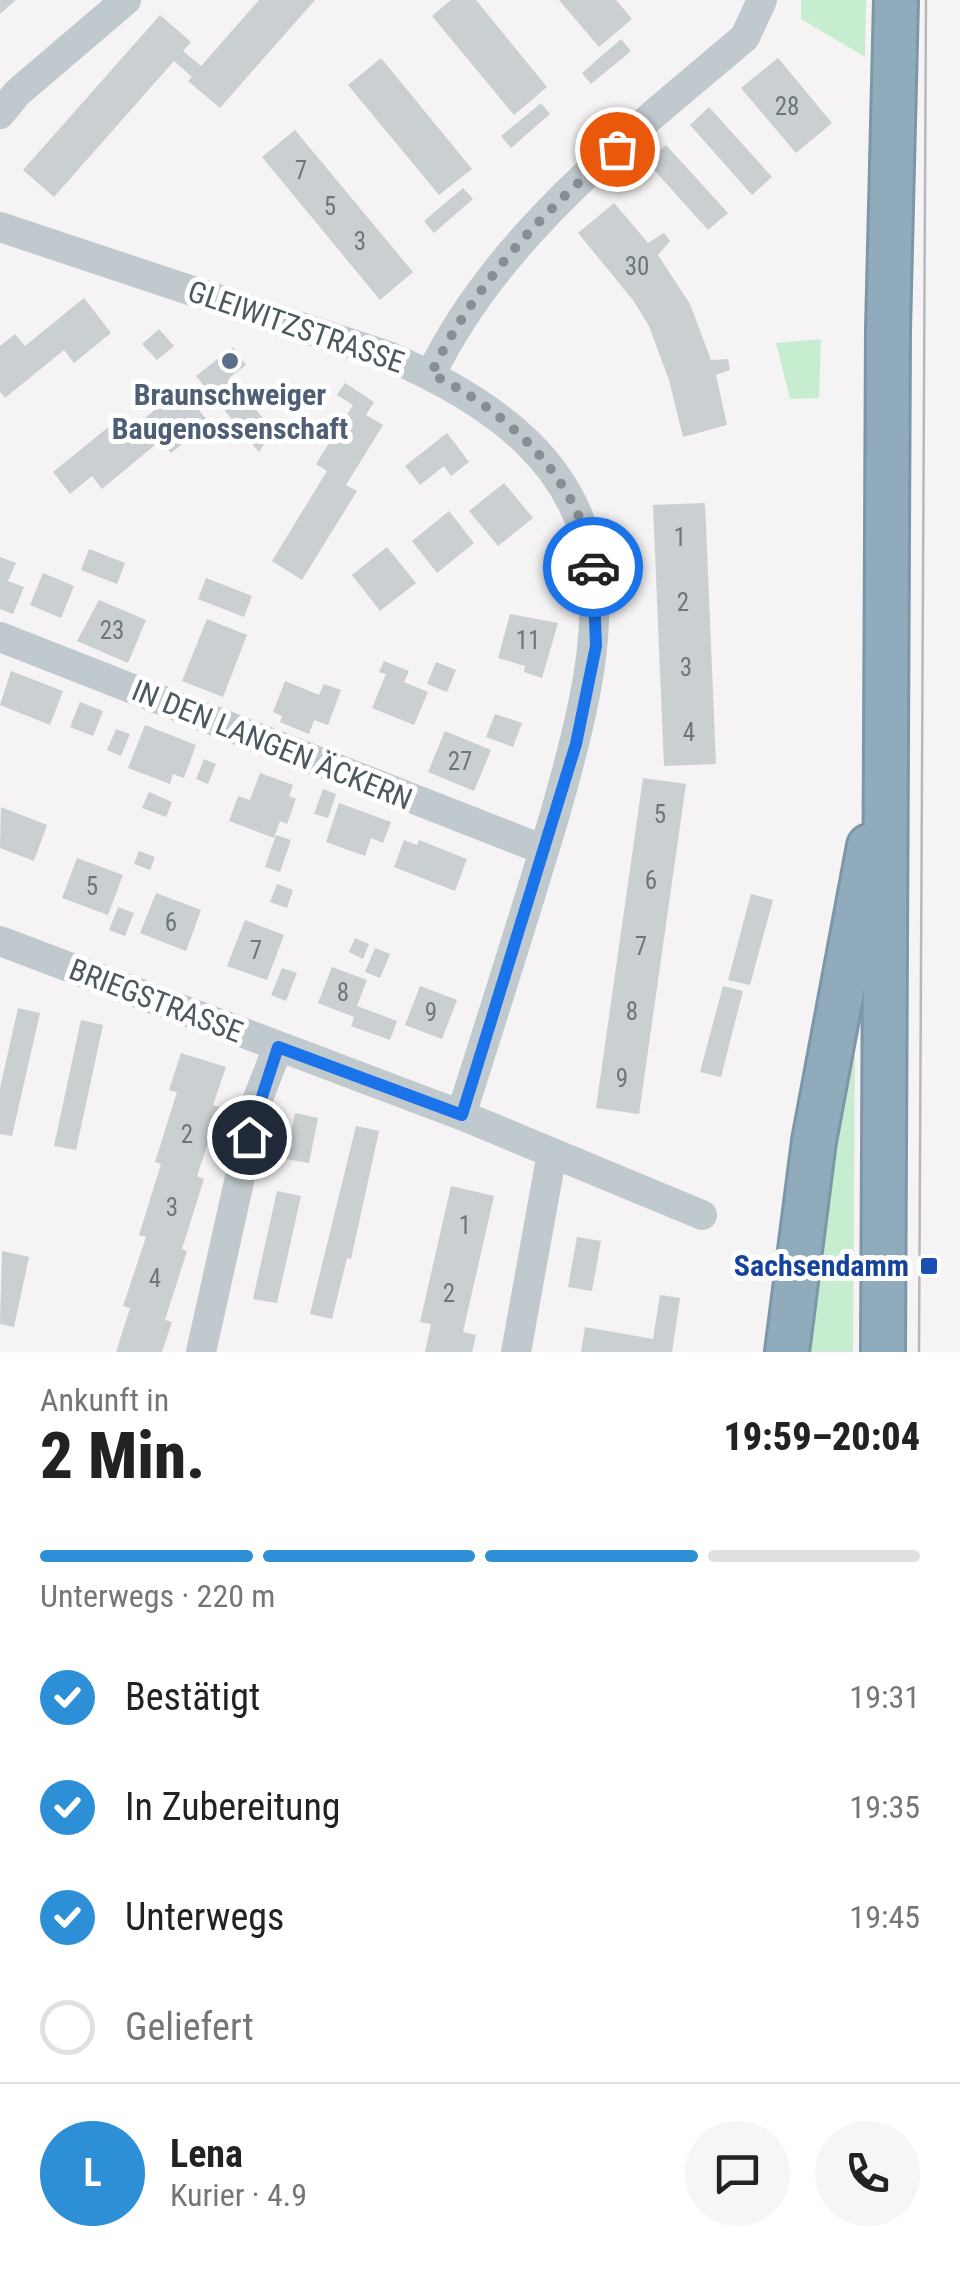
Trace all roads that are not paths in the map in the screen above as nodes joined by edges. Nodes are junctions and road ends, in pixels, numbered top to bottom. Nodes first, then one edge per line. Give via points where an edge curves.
1 (126, 0) edge
2 (896, 0) edge
3 (762, 2) edge
4 (0, 114) edge
5 (0, 228) edge
6 (431, 374) junction
7 (0, 637) edge
8 (887, 763) junction
9 (544, 850) junction
10 (0, 941) edge
11 (278, 1047) junction
12 (462, 1115) junction
13 (552, 1153) junction
14 (702, 1215) dead end
15 (201, 1352) edge
16 (516, 1352) edge
17 (786, 1352) edge
18 (882, 1352) edge

1 - 4 street
2 - 8 highway
3 - 6 street via 745,36 561,196 474,299
5 - 6 street, GLEIWITZSTRASSE
6 - 9 street, GLEIWITZSTRASSE via 469,394 544,460 591,552 596,646
7 - 9 street, IN DEN LANGEN ÄCKERN
8 - 17 highway via 814,1141
8 - 18 highway
9 - 12 street, GLEIWITZSTRASSE
10 - 11 street, BRIEGSTRASSE
11 - 12 street, BRIEGSTRASSE
11 - 15 street via 257,1101
12 - 13 street, BRIEGSTRASSE
13 - 14 street, BRIEGSTRASSE
13 - 16 street

